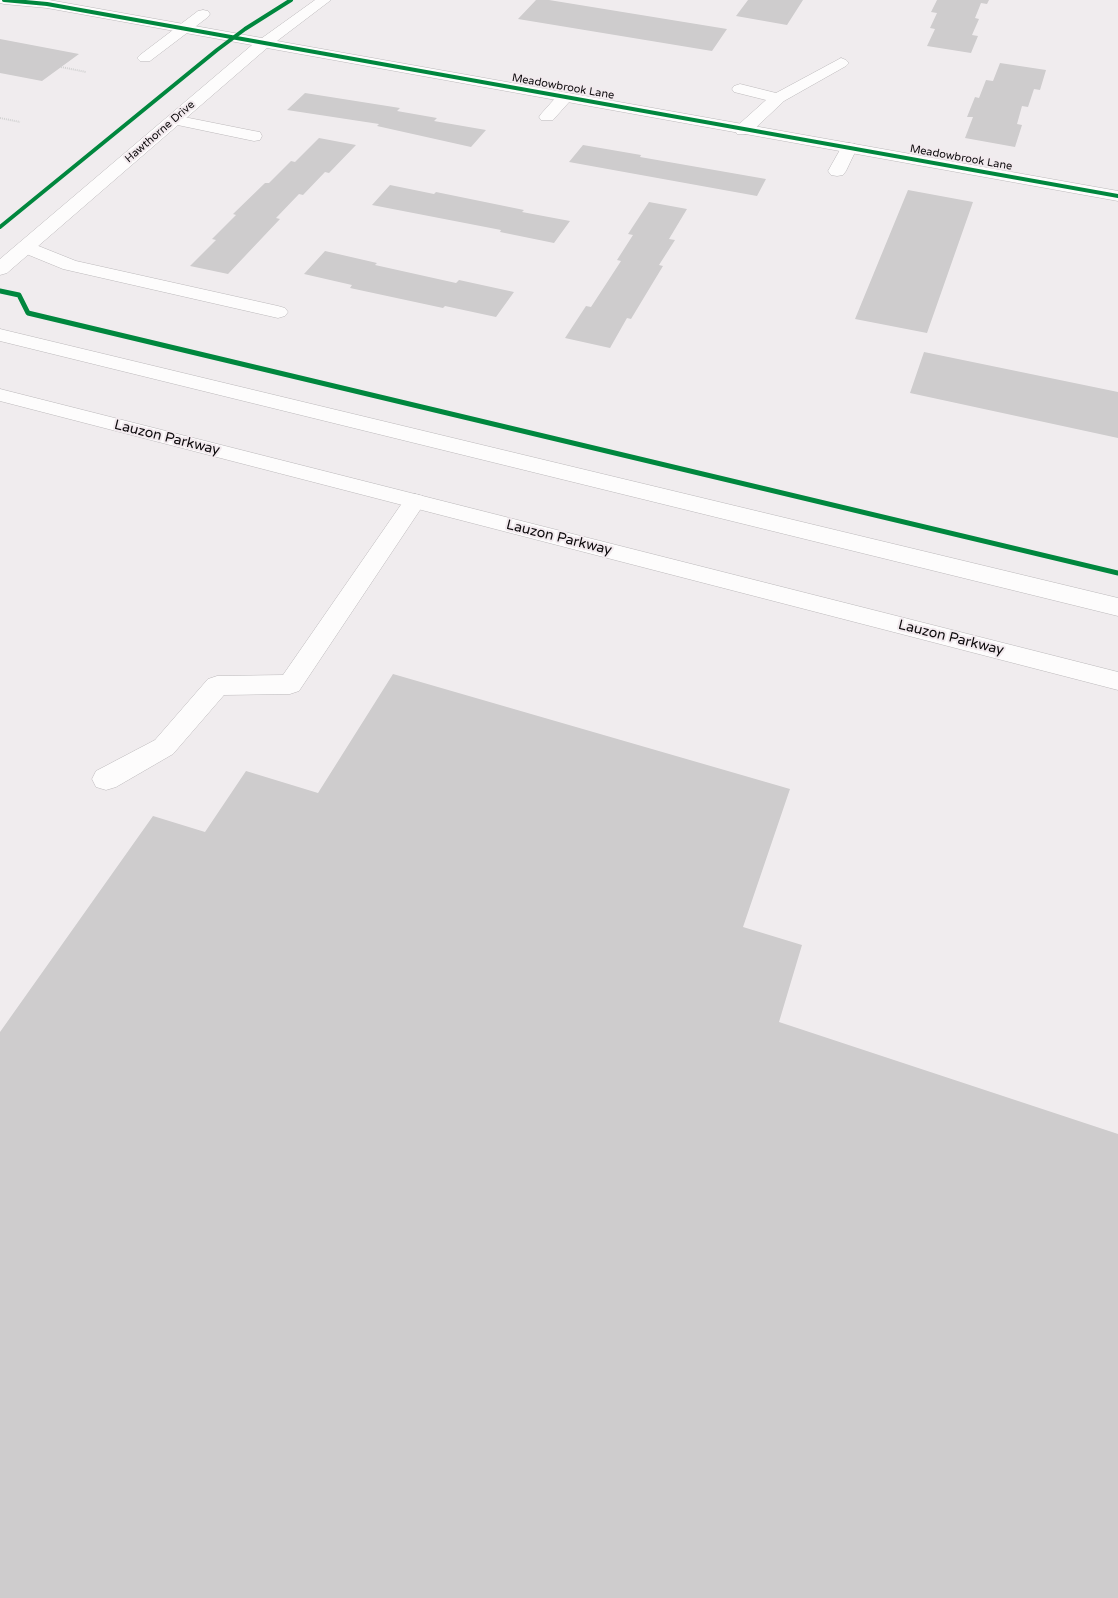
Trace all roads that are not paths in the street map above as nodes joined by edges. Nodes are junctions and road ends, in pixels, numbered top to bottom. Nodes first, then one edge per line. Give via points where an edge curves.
1 (4, 0) edge
2 (324, 0) edge
3 (203, 14) dead end
4 (183, 30) junction
5 (263, 44) junction
6 (145, 58) dead end
7 (841, 62) dead end
8 (740, 89) dead end
9 (564, 98) junction
10 (778, 98) junction
11 (547, 117) dead end
12 (174, 120) junction
13 (743, 130) junction
14 (254, 136) dead end
15 (849, 148) junction
16 (837, 171) dead end
17 (1118, 196) edge
18 (26, 247) junction
19 (0, 269) edge
20 (278, 312) dead end
21 (0, 335) edge
22 (0, 395) edge
23 (415, 501) junction
24 (1118, 607) edge
25 (1118, 681) edge
26 (106, 779) dead end

1 - 4 street, Meadowbrook Lane via 47,4
2 - 5 street, Hawthorne Drive
3 - 4 street
4 - 5 street, Meadowbrook Lane
4 - 6 street
5 - 9 street, Meadowbrook Lane
5 - 12 street, Hawthorne Drive
7 - 10 street
8 - 10 street
9 - 11 street
9 - 13 street, Meadowbrook Lane
10 - 13 street
12 - 14 street
12 - 18 street, Hawthorne Drive
13 - 15 street, Meadowbrook Lane
15 - 16 street
15 - 17 street, Meadowbrook Lane
18 - 19 street, Hawthorne Drive
18 - 20 street via 70,265
21 - 24 street
22 - 23 street, Lauzon Parkway
23 - 25 street, Lauzon Parkway
23 - 26 street via 290,684 218,686 164,747

